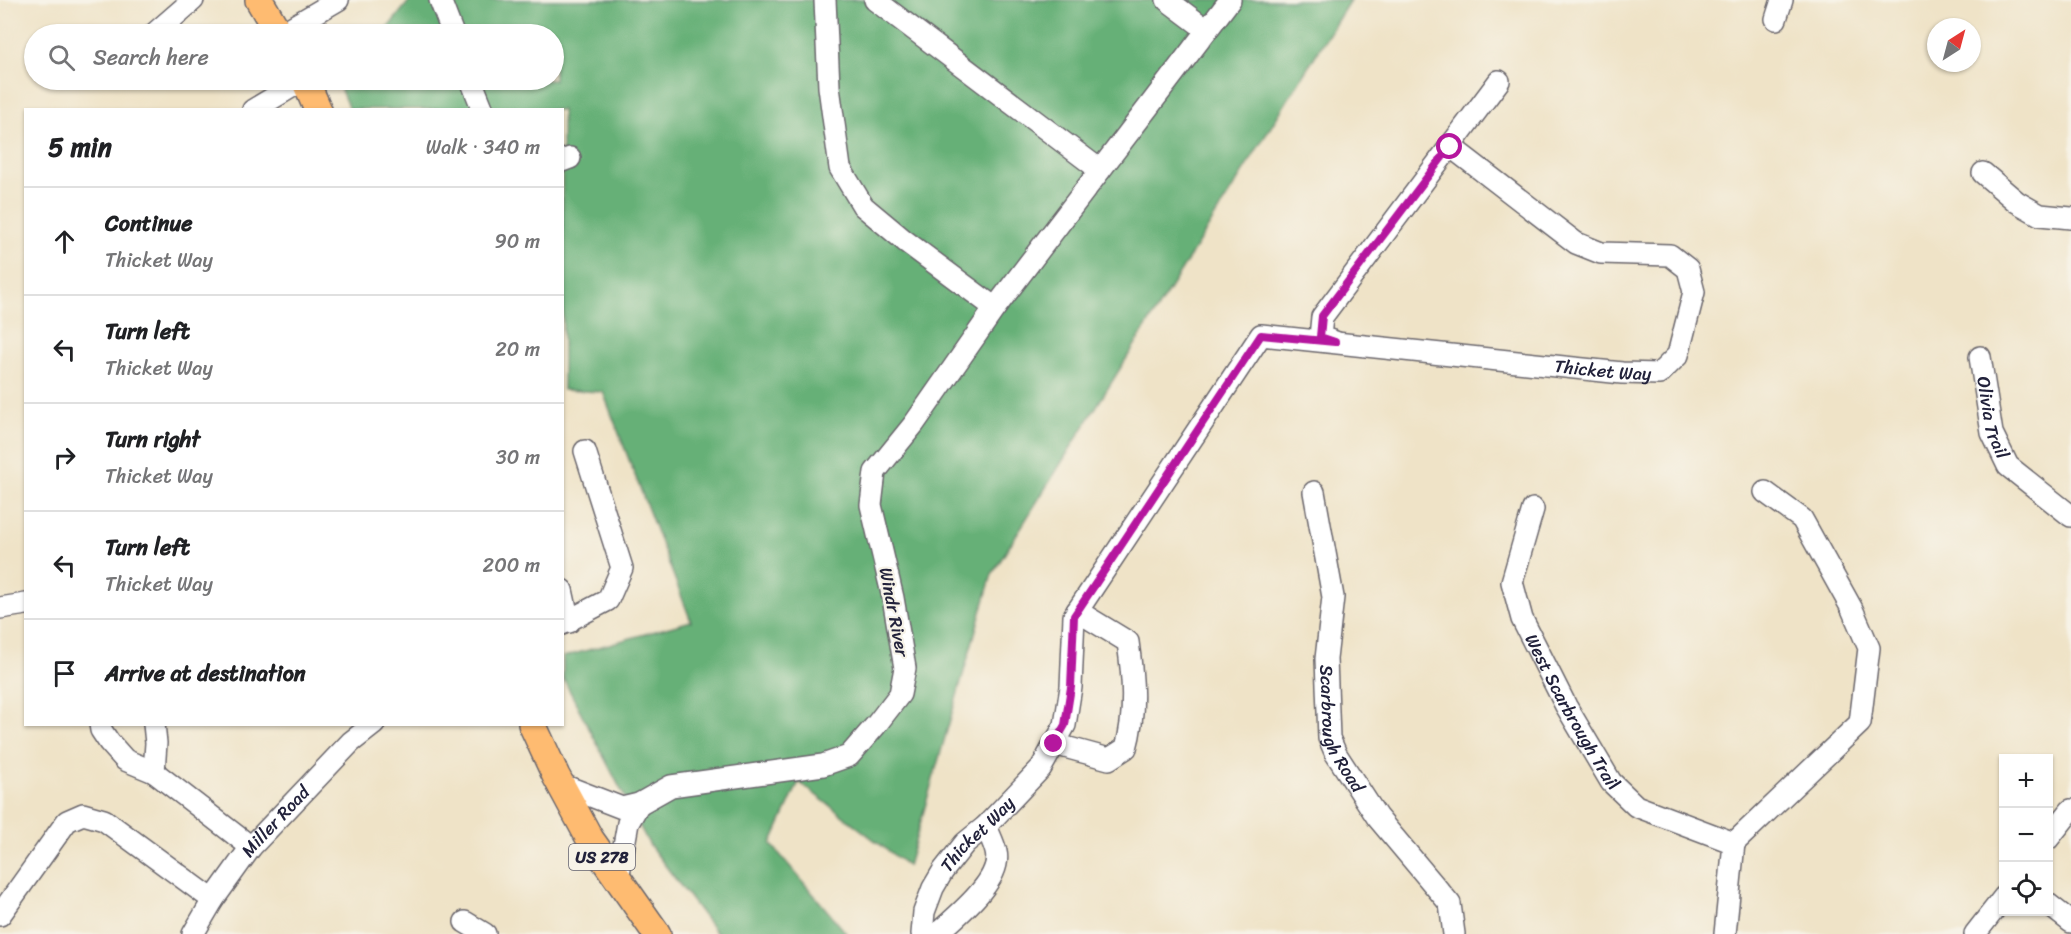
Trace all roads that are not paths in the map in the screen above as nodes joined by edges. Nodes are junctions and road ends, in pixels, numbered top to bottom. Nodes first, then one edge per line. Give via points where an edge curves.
1 (193, 0) edge
2 (259, 0) edge
3 (338, 0) edge
4 (440, 0) edge
5 (825, 0) edge
6 (875, 0) edge
7 (1167, 0) edge
8 (1230, 0) edge
9 (165, 24) edge
10 (273, 24) edge
11 (296, 24) edge
12 (449, 24) edge
13 (1207, 30) junction
14 (1499, 81) dead end
15 (287, 90) edge
16 (309, 90) edge
17 (475, 90) edge
18 (256, 108) edge
19 (317, 108) edge
20 (482, 108) edge
21 (1450, 147) junction
22 (1100, 170) junction
23 (1983, 173) dead end
24 (2071, 218) edge
25 (995, 308) junction
26 (1335, 342) junction
27 (1980, 357) dead end
28 (585, 451) dead end
29 (1314, 492) dead end
30 (1765, 492) dead end
31 (1533, 509) dead end
32 (2071, 516) edge
33 (24, 604) edge
34 (564, 606) edge
35 (0, 608) edge
36 (1077, 611) junction
37 (566, 623) edge
38 (100, 726) edge
39 (154, 726) edge
40 (371, 726) edge
41 (530, 729) edge
42 (1054, 744) junction
43 (154, 772) junction
44 (560, 784) junction
45 (639, 804) junction
46 (2071, 810) edge
47 (986, 826) junction
48 (2053, 834) edge
49 (1734, 843) junction
50 (251, 847) junction
51 (618, 879) junction
52 (213, 900) junction
53 (1999, 903) edge
54 (2053, 907) edge
55 (0, 915) edge
56 (2071, 922) edge
57 (193, 934) edge
58 (470, 934) edge
59 (485, 934) edge
60 (657, 934) edge
61 (922, 934) edge
62 (938, 934) edge
63 (1454, 934) edge
64 (1725, 934) edge
65 (1975, 934) edge

1 - 9 street
2 - 10 main road
3 - 11 street
4 - 12 street
5 - 25 street via 840,168 863,206
6 - 22 street
7 - 13 street
8 - 13 street, Windr River
13 - 22 street, Windr River
14 - 21 street
15 - 18 street
16 - 19 main road
17 - 20 street
21 - 26 street via 1322,316 1320,337
21 - 26 street, Thicket Way via 1576,243 1601,254 1670,255 1688,269 1694,292 1678,355 1659,374 1622,373
22 - 25 street, Windr River
23 - 24 street via 2017,202 2040,215
25 - 45 street, Windr River via 914,424 875,472 871,505 905,668 900,694 849,756 823,765 671,786
26 - 36 street, Thicket Way via 1261,335
27 - 32 street, Olivia Trail via 1992,433 2008,466
28 - 37 street via 610,552 622,568 608,600
29 - 63 street, Scarbrough Road via 1333,597 1326,659 1329,738 1377,817 1450,904
30 - 49 street via 1802,519 1869,648 1860,723
31 - 49 street, West Scarbrough Trail via 1512,582 1522,619 1566,706 1611,782 1636,806
33 - 35 street
34 - 37 street
36 - 42 street, Thicket Way via 1065,725
36 - 42 street via 1128,642 1133,678 1132,729 1126,748 1109,759
38 - 43 street via 125,760
39 - 43 street
40 - 50 street, Miller Road via 351,742
41 - 44 main road, US 278
42 - 47 street, Thicket Way via 1041,768
43 - 50 street
44 - 45 street via 622,808
44 - 51 main road, US 278 via 590,839
45 - 51 street via 628,823
46 - 48 street
47 - 61 street, Thicket Way via 965,843 943,871 924,912
47 - 62 street via 997,854 994,871 977,897
49 - 64 street
50 - 52 street, Miller Road
51 - 60 main road, US 278
52 - 55 street via 104,820 83,814 66,821
52 - 57 street, Miller Road
53 - 65 street
54 - 56 street
58 - 59 street via 465,922

